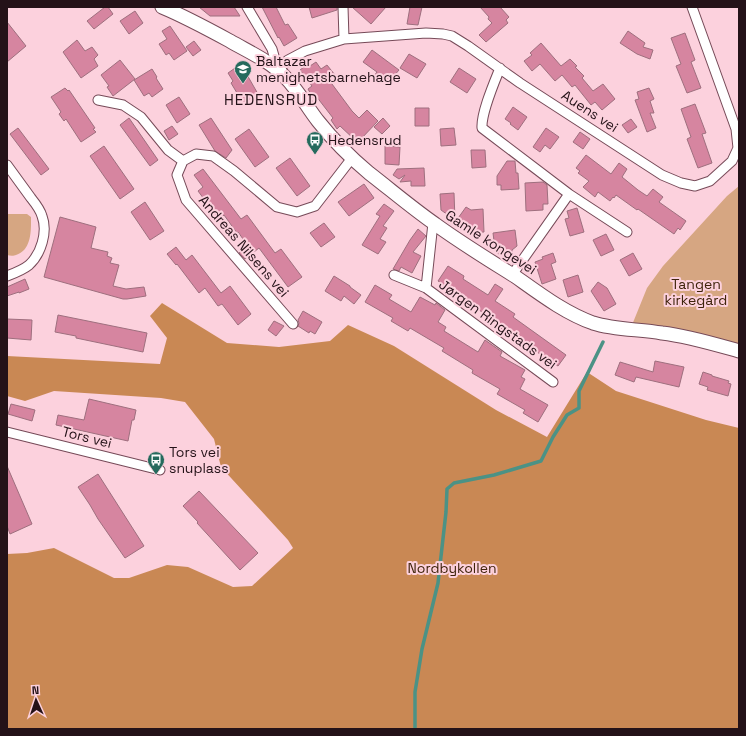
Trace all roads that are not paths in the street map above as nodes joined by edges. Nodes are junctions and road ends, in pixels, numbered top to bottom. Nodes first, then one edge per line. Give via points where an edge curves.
1 (162, 7) edge
2 (247, 7) edge
3 (343, 7) edge
4 (692, 7) edge
5 (344, 40) junction
6 (500, 68) junction
7 (278, 70) junction
8 (98, 100) dead end
9 (352, 158) junction
10 (184, 161) junction
11 (7, 165) edge
12 (569, 194) junction
13 (433, 223) junction
14 (627, 232) dead end
15 (394, 275) dead end
16 (512, 275) junction
17 (7, 276) edge
18 (426, 288) junction
19 (293, 324) dead end
20 (739, 351) edge
21 (553, 382) dead end
22 (7, 432) edge
23 (160, 470) dead end

1 - 7 main road, Gamle kongevei via 224,38
2 - 7 street, Gamle kongevei via 272,49
3 - 5 street
4 - 6 street, Auens vei via 736,129 738,148 732,161 721,172 710,181 695,186 662,175
5 - 6 street, Auens vei via 426,32 443,34 459,40
5 - 7 street, Auens vei via 305,51 288,60
6 - 12 street via 489,95 482,128
7 - 9 main road, Gamle kongevei via 318,121
8 - 10 street via 123,105 141,117 168,150
9 - 10 street via 315,206 297,212 277,207 234,170 213,156 196,154
9 - 13 main road, Gamle kongevei
10 - 19 street, Andreas Nilsens vei via 177,175 186,200
11 - 17 street via 38,207 44,229 42,243 33,261
12 - 14 street
12 - 16 street
13 - 16 main road, Gamle kongevei
13 - 18 street, Jørgen Ringstads vei
15 - 18 street, Jørgen Ringstads vei
16 - 20 main road, Gamle kongevei via 569,312 596,324 681,336
18 - 21 street, Jørgen Ringstads vei
22 - 23 street, Tors vei

